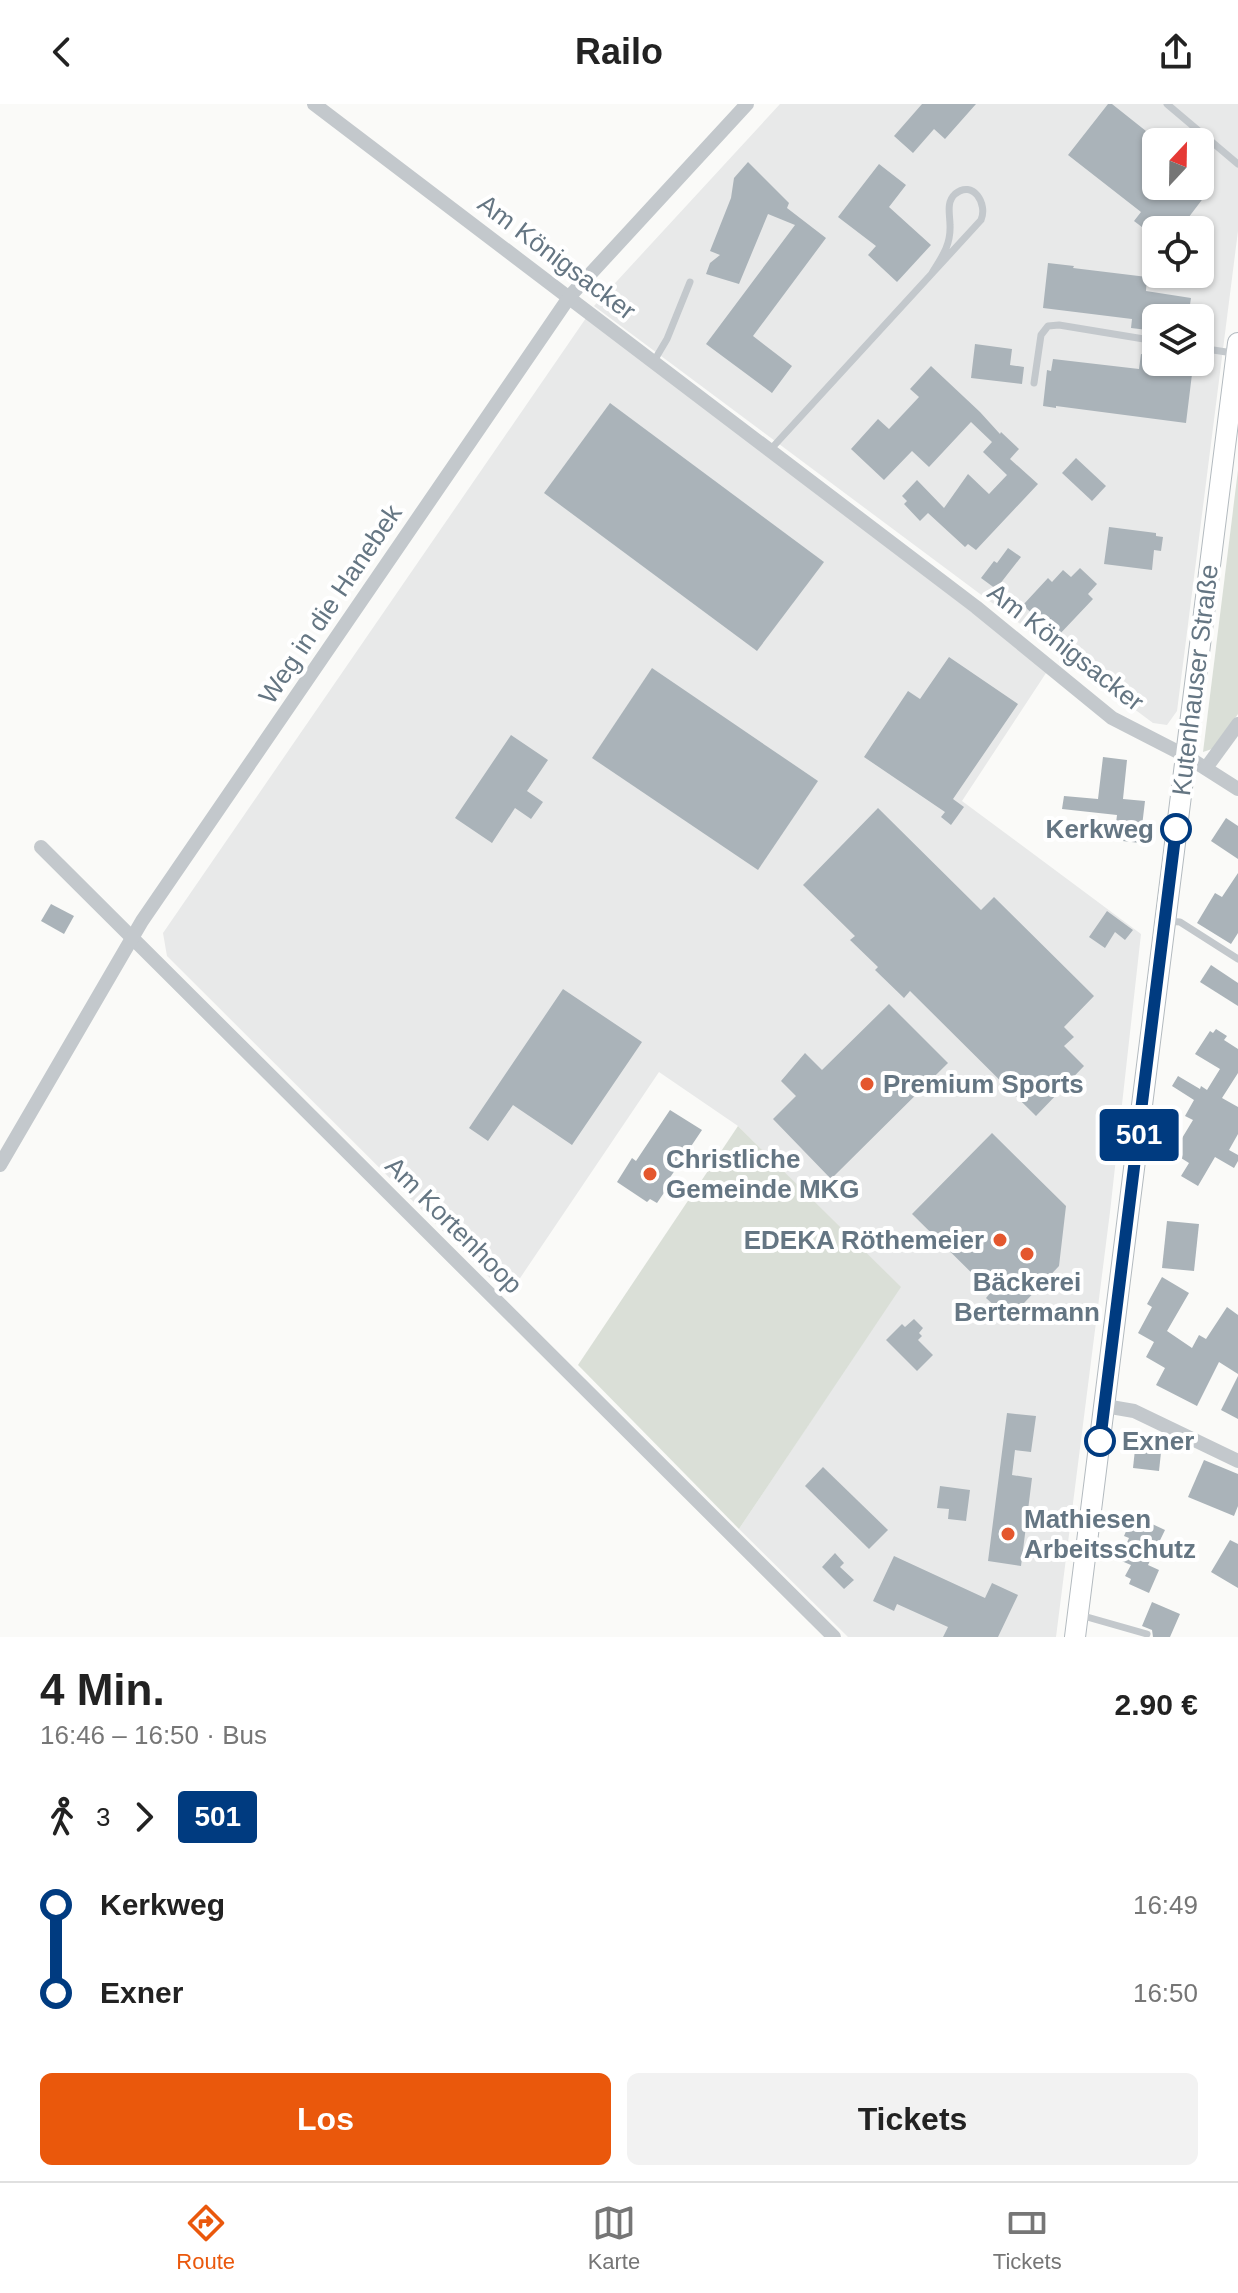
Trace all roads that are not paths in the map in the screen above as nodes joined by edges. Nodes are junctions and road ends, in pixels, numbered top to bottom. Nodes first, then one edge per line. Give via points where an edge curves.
1 (314, 104) edge
2 (747, 104) edge
3 (1167, 104) edge
4 (1238, 164) edge
5 (932, 273) junction
6 (690, 282) dead end
7 (570, 296) junction
8 (1142, 339) edge
9 (1214, 348) edge
10 (1237, 348) edge
11 (654, 361) junction
12 (1034, 383) dead end
13 (770, 450) junction
14 (1238, 724) edge
15 (1186, 756) junction
16 (1206, 768) junction
17 (1238, 789) edge
18 (41, 847) dead end
19 (1165, 921) junction
20 (132, 939) junction
21 (1238, 959) edge
22 (0, 1165) edge
23 (1105, 1406) junction
24 (1238, 1461) edge
25 (1078, 1615) junction
26 (1147, 1634) dead end
27 (834, 1637) edge
28 (1075, 1637) edge

1 - 7 street, Am Königsacker
2 - 7 street, Weg in die Hanebek
3 - 4 lane
5 - 5 lane via 948,247 950,202 962,191 973,192 981,200 983,218
5 - 13 lane
6 - 11 lane
7 - 11 street, Am Königsacker
7 - 20 street, Weg in die Hanebek
8 - 12 lane via 1048,326 1041,335
9 - 10 lane
10 - 15 street, Kutenhauser Straße
11 - 13 street, Am Königsacker
13 - 15 street, Am Königsacker via 1112,718
14 - 16 street
15 - 16 street, Am Königsacker
15 - 19 street, Kutenhauser Straße
16 - 17 street, Am Königsacker
18 - 20 street, Am Kortenhoop
19 - 21 lane via 1180,922
19 - 23 street, Kutenhauser Straße
20 - 22 street, Weg in die Hanebek
20 - 27 street, Am Kortenhoop
23 - 24 street via 1134,1411
23 - 25 street, Kutenhauser Straße
25 - 26 lane
25 - 28 street, Kutenhauser Straße

